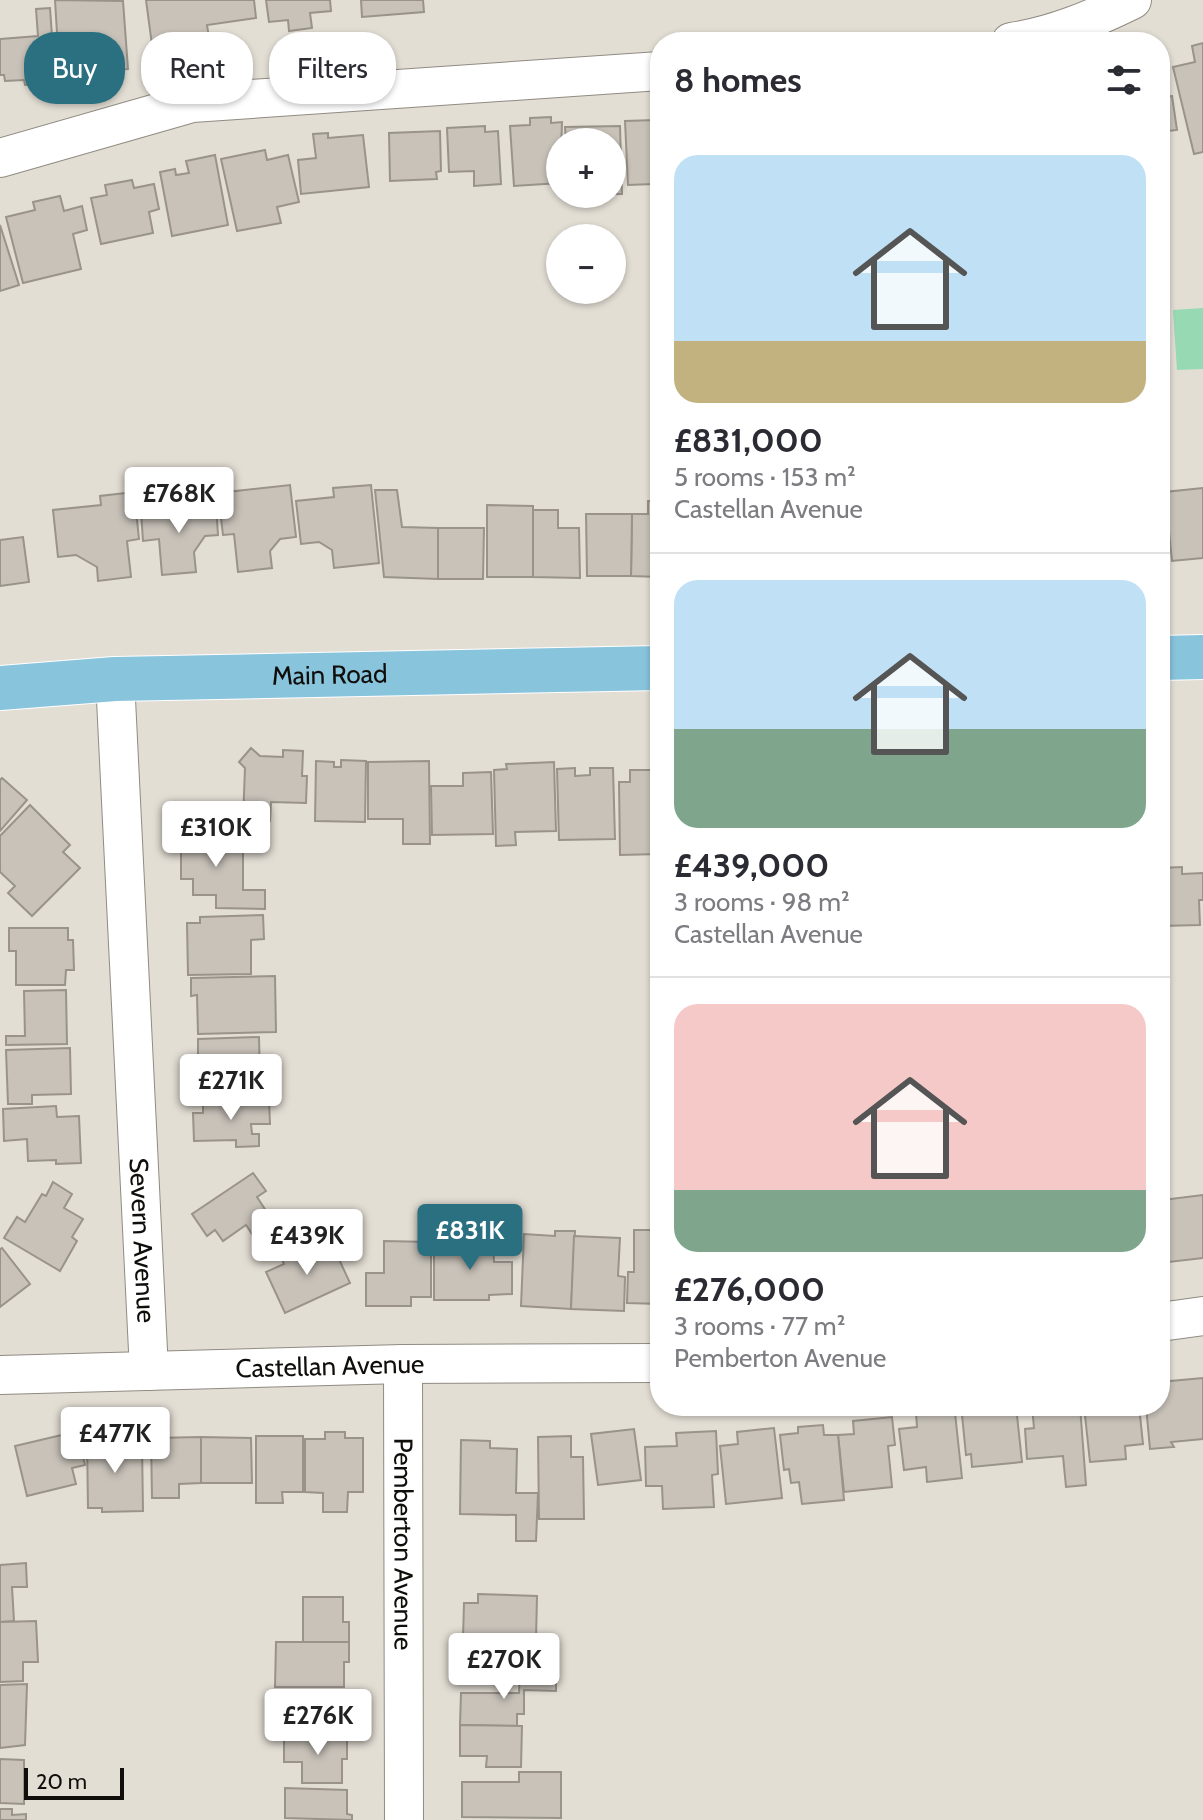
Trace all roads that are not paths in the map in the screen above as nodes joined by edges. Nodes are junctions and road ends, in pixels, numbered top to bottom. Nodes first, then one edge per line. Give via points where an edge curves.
1 (1132, 0) edge
2 (1055, 32) edge
3 (650, 72) edge
4 (0, 158) edge
5 (1203, 657) edge
6 (1170, 658) edge
7 (650, 668) edge
8 (115, 679) junction
9 (0, 688) edge
10 (1203, 1316) edge
11 (1170, 1321) edge
12 (650, 1363) edge
13 (403, 1364) junction
14 (149, 1371) junction
15 (0, 1375) edge
16 (404, 1820) edge

1 - 2 street
3 - 4 street via 192,103
5 - 6 main road
7 - 8 main road, Main Road
8 - 9 main road, Main Road
8 - 14 street, Severn Avenue
10 - 11 street
12 - 13 street, Castellan Avenue
13 - 14 street, Castellan Avenue
13 - 16 street, Pemberton Avenue
14 - 15 street, Castellan Avenue

